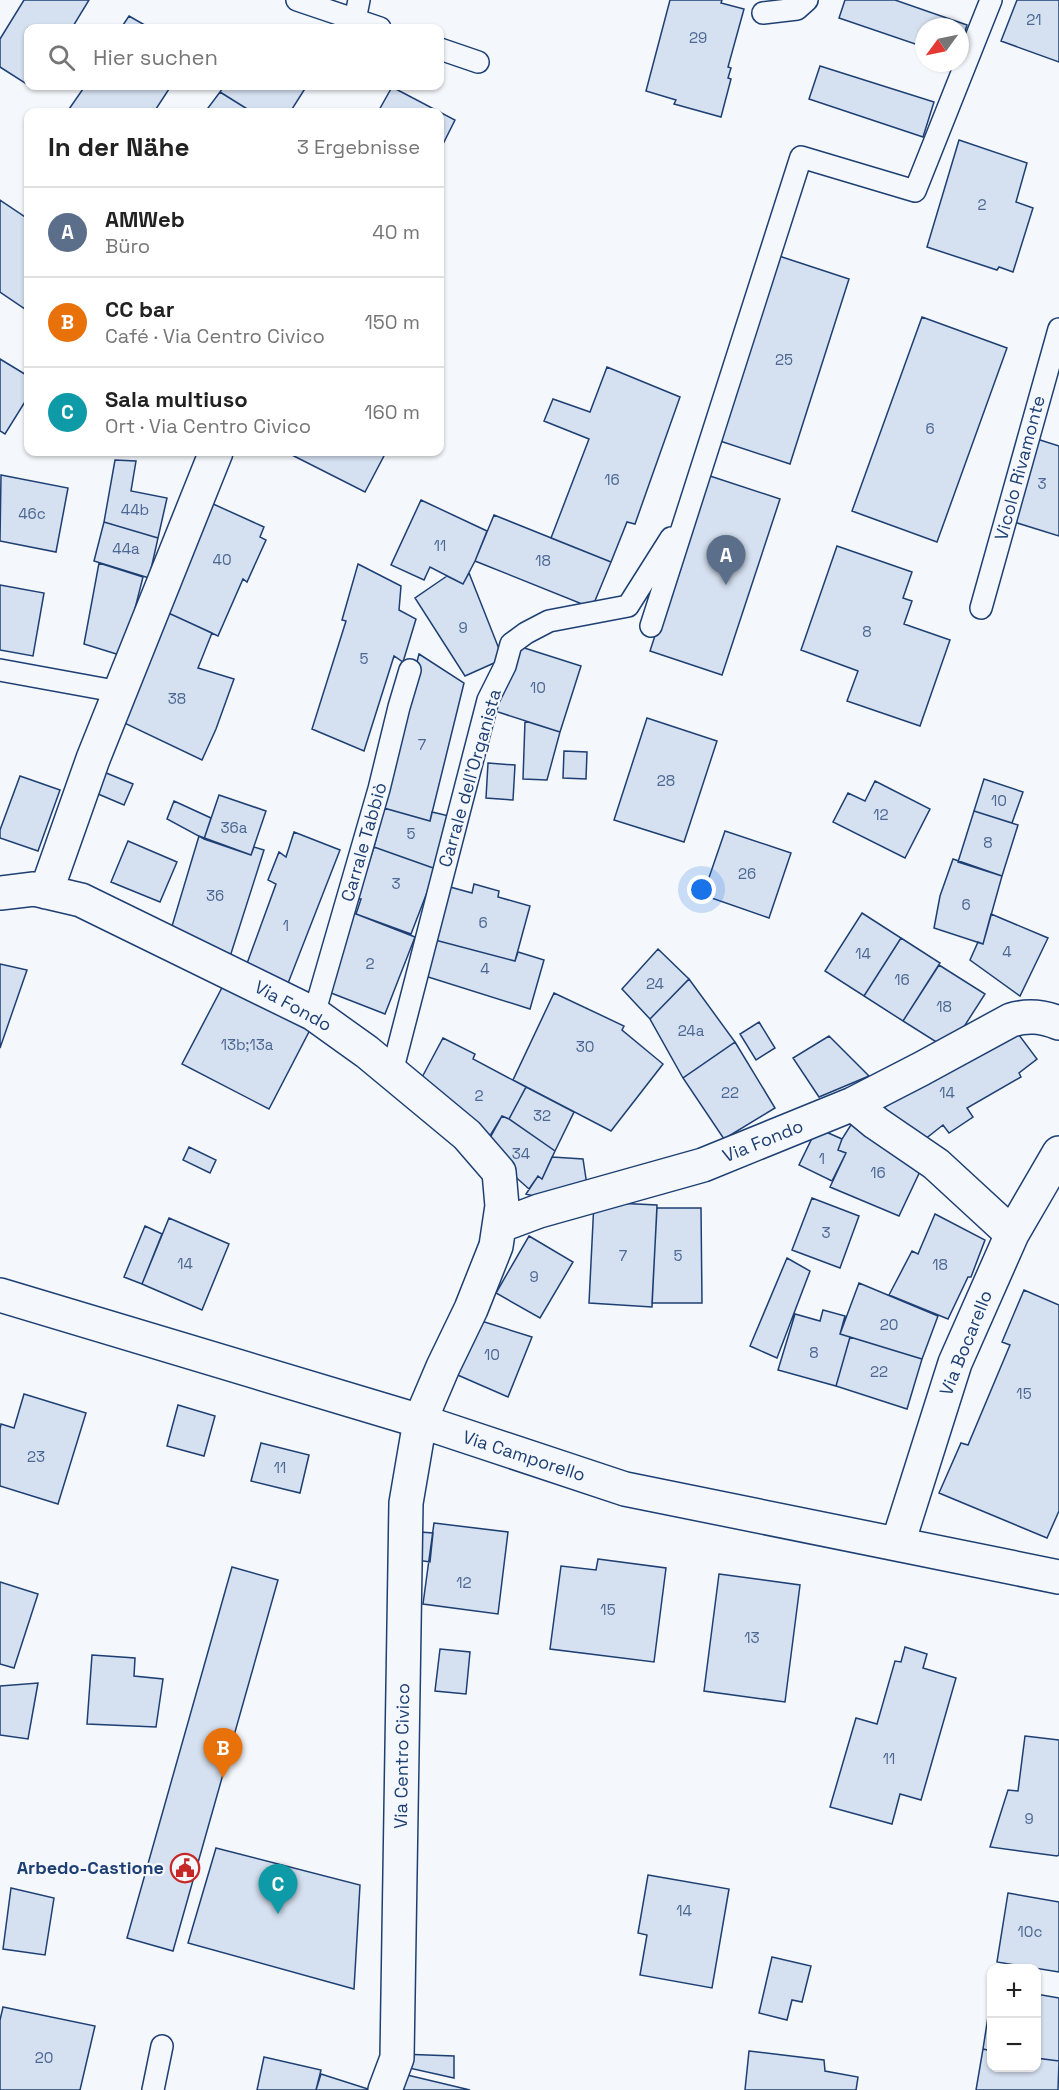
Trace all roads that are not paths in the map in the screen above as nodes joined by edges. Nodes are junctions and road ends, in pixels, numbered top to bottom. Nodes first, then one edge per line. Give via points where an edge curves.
1 (297, 0) edge
2 (807, 0) edge
3 (991, 0) edge
4 (357, 10) edge
5 (763, 13) dead end
6 (375, 24) edge
7 (444, 50) edge
8 (478, 62) dead end
9 (1059, 328) edge
10 (214, 456) edge
11 (687, 513) junction
12 (981, 608) dead end
13 (651, 626) dead end
14 (0, 669) edge
15 (410, 670) dead end
16 (120, 692) junction
17 (46, 892) junction
18 (0, 893) edge
19 (314, 1014) junction
20 (1059, 1023) edge
21 (392, 1072) junction
22 (853, 1104) junction
23 (1059, 1153) edge
24 (499, 1226) junction
25 (1012, 1234) junction
26 (0, 1295) edge
27 (420, 1421) junction
28 (897, 1543) junction
29 (1059, 1577) edge
30 (162, 2046) dead end
31 (153, 2090) edge
32 (385, 2090) edge

1 - 4 lane
2 - 5 lane via 797,9
3 - 11 lane via 915,191 801,157
4 - 6 lane
7 - 8 lane
9 - 12 lane, Vicolo Rivamonte
10 - 16 street
11 - 13 lane
11 - 21 lane, Carrale dell'Organista via 628,606 549,621 511,644 488,700
14 - 16 lane
15 - 19 lane, Carrale Tabbiò via 380,789
16 - 17 street
17 - 18 street, Via Fondo via 34,889
17 - 19 street, Via Fondo via 81,900
19 - 21 street, Via Fondo
20 - 22 street, Via Fondo via 1036,1017 1011,1020
21 - 24 street, Via Fondo via 467,1135 499,1172
22 - 24 street, Via Fondo via 704,1165
22 - 25 street via 936,1164
23 - 25 street, Via Bocarello
24 - 27 street, Via Fondo via 496,1246 471,1309
25 - 28 street, Via Bocarello via 955,1363
26 - 27 street, Via Camporello
27 - 28 street, Via Camporello via 625,1489
27 - 32 street, Via Centro Civico via 406,1503 397,2058
28 - 29 street, Via Camporello
30 - 31 lane

